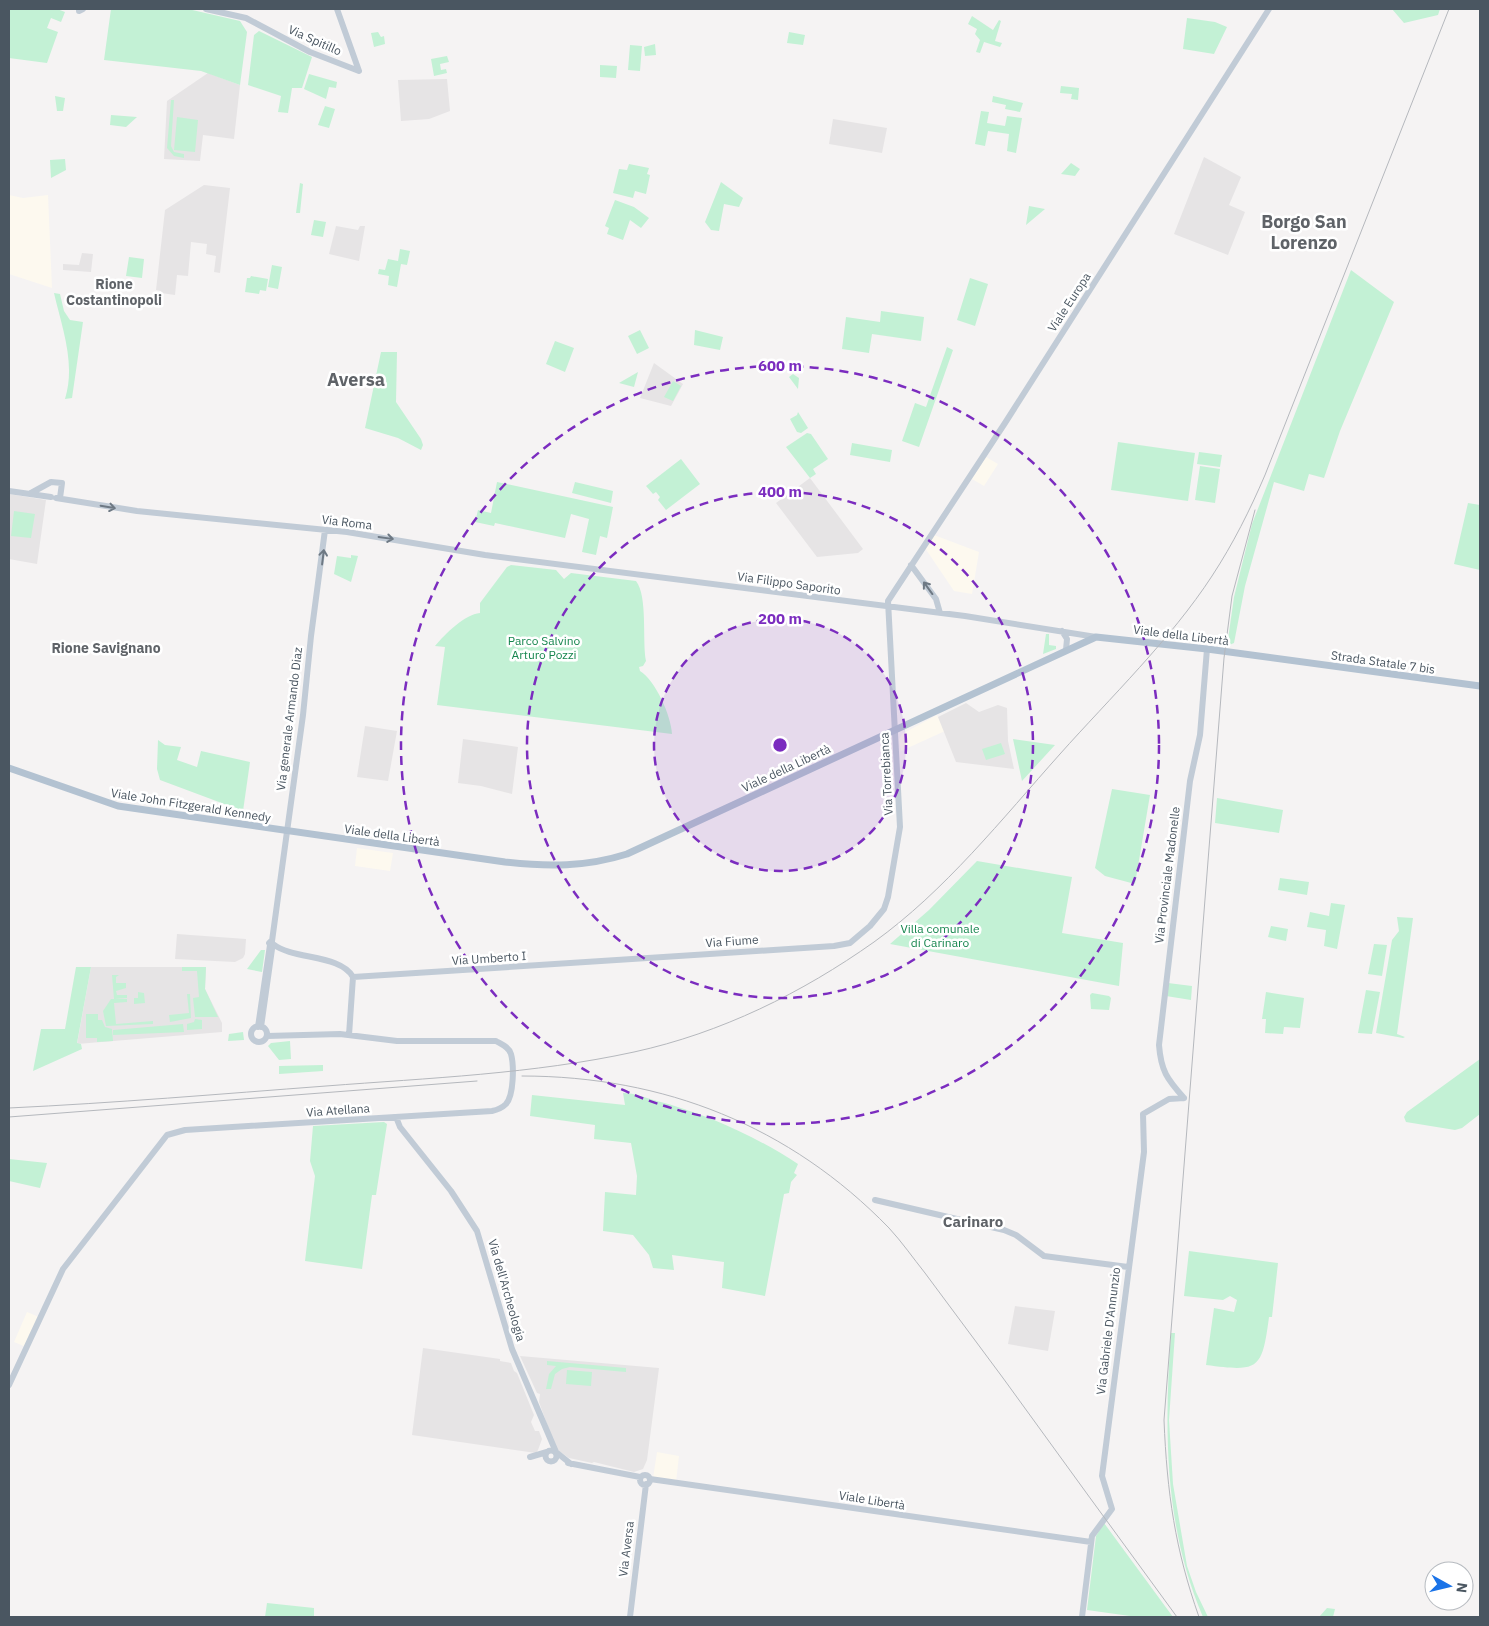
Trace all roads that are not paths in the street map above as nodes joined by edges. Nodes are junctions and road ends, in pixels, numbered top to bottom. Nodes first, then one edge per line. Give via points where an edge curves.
1 (206, 9) edge
2 (337, 9) edge
3 (1269, 9) edge
4 (9, 491) edge
5 (31, 493) junction
6 (56, 498) junction
7 (325, 530) junction
8 (911, 565) junction
9 (634, 574) joint
10 (886, 607) junction
11 (940, 613) junction
12 (1062, 631) junction
13 (1096, 637) junction
14 (1207, 649) junction
15 (1066, 650) junction
16 (1284, 660) joint
17 (1480, 686) edge
18 (895, 729) junction
19 (9, 768) edge
20 (286, 832) junction
21 (272, 944) junction
22 (839, 946) joint
23 (627, 959) joint
24 (352, 977) junction
25 (260, 1027) junction
26 (349, 1035) junction
27 (267, 1036) junction
28 (1143, 1114) joint
29 (410, 1116) junction
30 (399, 1117) junction
31 (389, 1118) junction
32 (403, 1128) junction
33 (874, 1200) dead end
34 (1128, 1267) junction
35 (9, 1385) edge
36 (549, 1438) junction
37 (547, 1452) junction
38 (556, 1455) junction
39 (530, 1457) dead end
40 (648, 1482) junction
41 (1091, 1542) junction
42 (630, 1617) edge
43 (1082, 1617) edge

1 - 2 street, Via Spitillo via 246,18 310,52 359,71
3 - 8 street, Viale Europa via 1005,424
4 - 5 street, Via Roma
5 - 6 street, Via Roma
5 - 6 street via 51,482 62,483
6 -> 7 street, Via Roma via 137,512
7 -> 9 street, Via Roma
20 -> 7 street, Via generale Armando Diaz
8 - 10 street, Viale Europa
11 -> 8 street via 936,599
9 - 10 street, Via Filippo Saporito
10 - 11 street, Via Filippo Saporito
10 - 18 street, Via Torrebianca
11 - 12 street, Via Filippo Saporito
12 - 13 street, Via Filippo Saporito
12 - 15 street via 1067,639
13 - 14 main road, Viale della Libertà
13 - 15 main road, Viale della Libertà
14 - 16 main road, Viale della Libertà
14 - 28 street, Via Provinciale Madonelle via 1200,735 1190,781 1159,1045 1163,1070 1184,1098 1169,1100
15 - 18 main road, Viale della Libertà
16 - 17 main road, Strada Statale 7 bis
18 - 20 main road, Viale della Libertà via 627,854 588,864 540,866
18 - 22 street, Via Torrebianca via 900,827 888,897 884,910 870,926 850,943
19 - 20 main road, Viale John Fitzgerald Kennedy via 118,806
20 - 21 street, Via generale Armando Diaz
21 - 24 street via 340,965
21 - 25 street, Via generale Armando Diaz
22 - 23 street, Via Fiume
23 - 24 street, Via Umberto I
24 - 26 street
25 - 27 street via 266,1030
25 - 27 street via 252,1031 252,1039 259,1042
26 - 27 street, Via Atellana
26 - 29 street, Via Atellana via 397,1041 496,1041 508,1049 512,1082 511,1097 506,1104 492,1111
28 - 34 street, Via Gabriele D'Annunzio via 1144,1152
29 - 30 street, Via Atellana
29 - 32 street
30 - 31 street, Via Atellana
30 - 32 street, Via dell'Archeologia
31 - 32 street
31 - 35 street, Via Atellana via 185,1130 167,1135 62,1270
32 - 36 street, Via dell'Archeologia via 477,1231 512,1349
33 - 34 street via 1004,1230 1044,1256
34 - 41 street, Via Gabriele D'Annunzio via 1102,1476 1112,1510 1095,1531
36 - 37 street
36 - 38 street, Via dell'Archeologia
37 - 38 street via 547,1459 552,1461
37 - 39 street
38 - 40 street via 561,1462 640,1477 641,1483
40 - 41 street, Viale Libertà
40 - 42 street, Via Aversa
41 - 43 street

